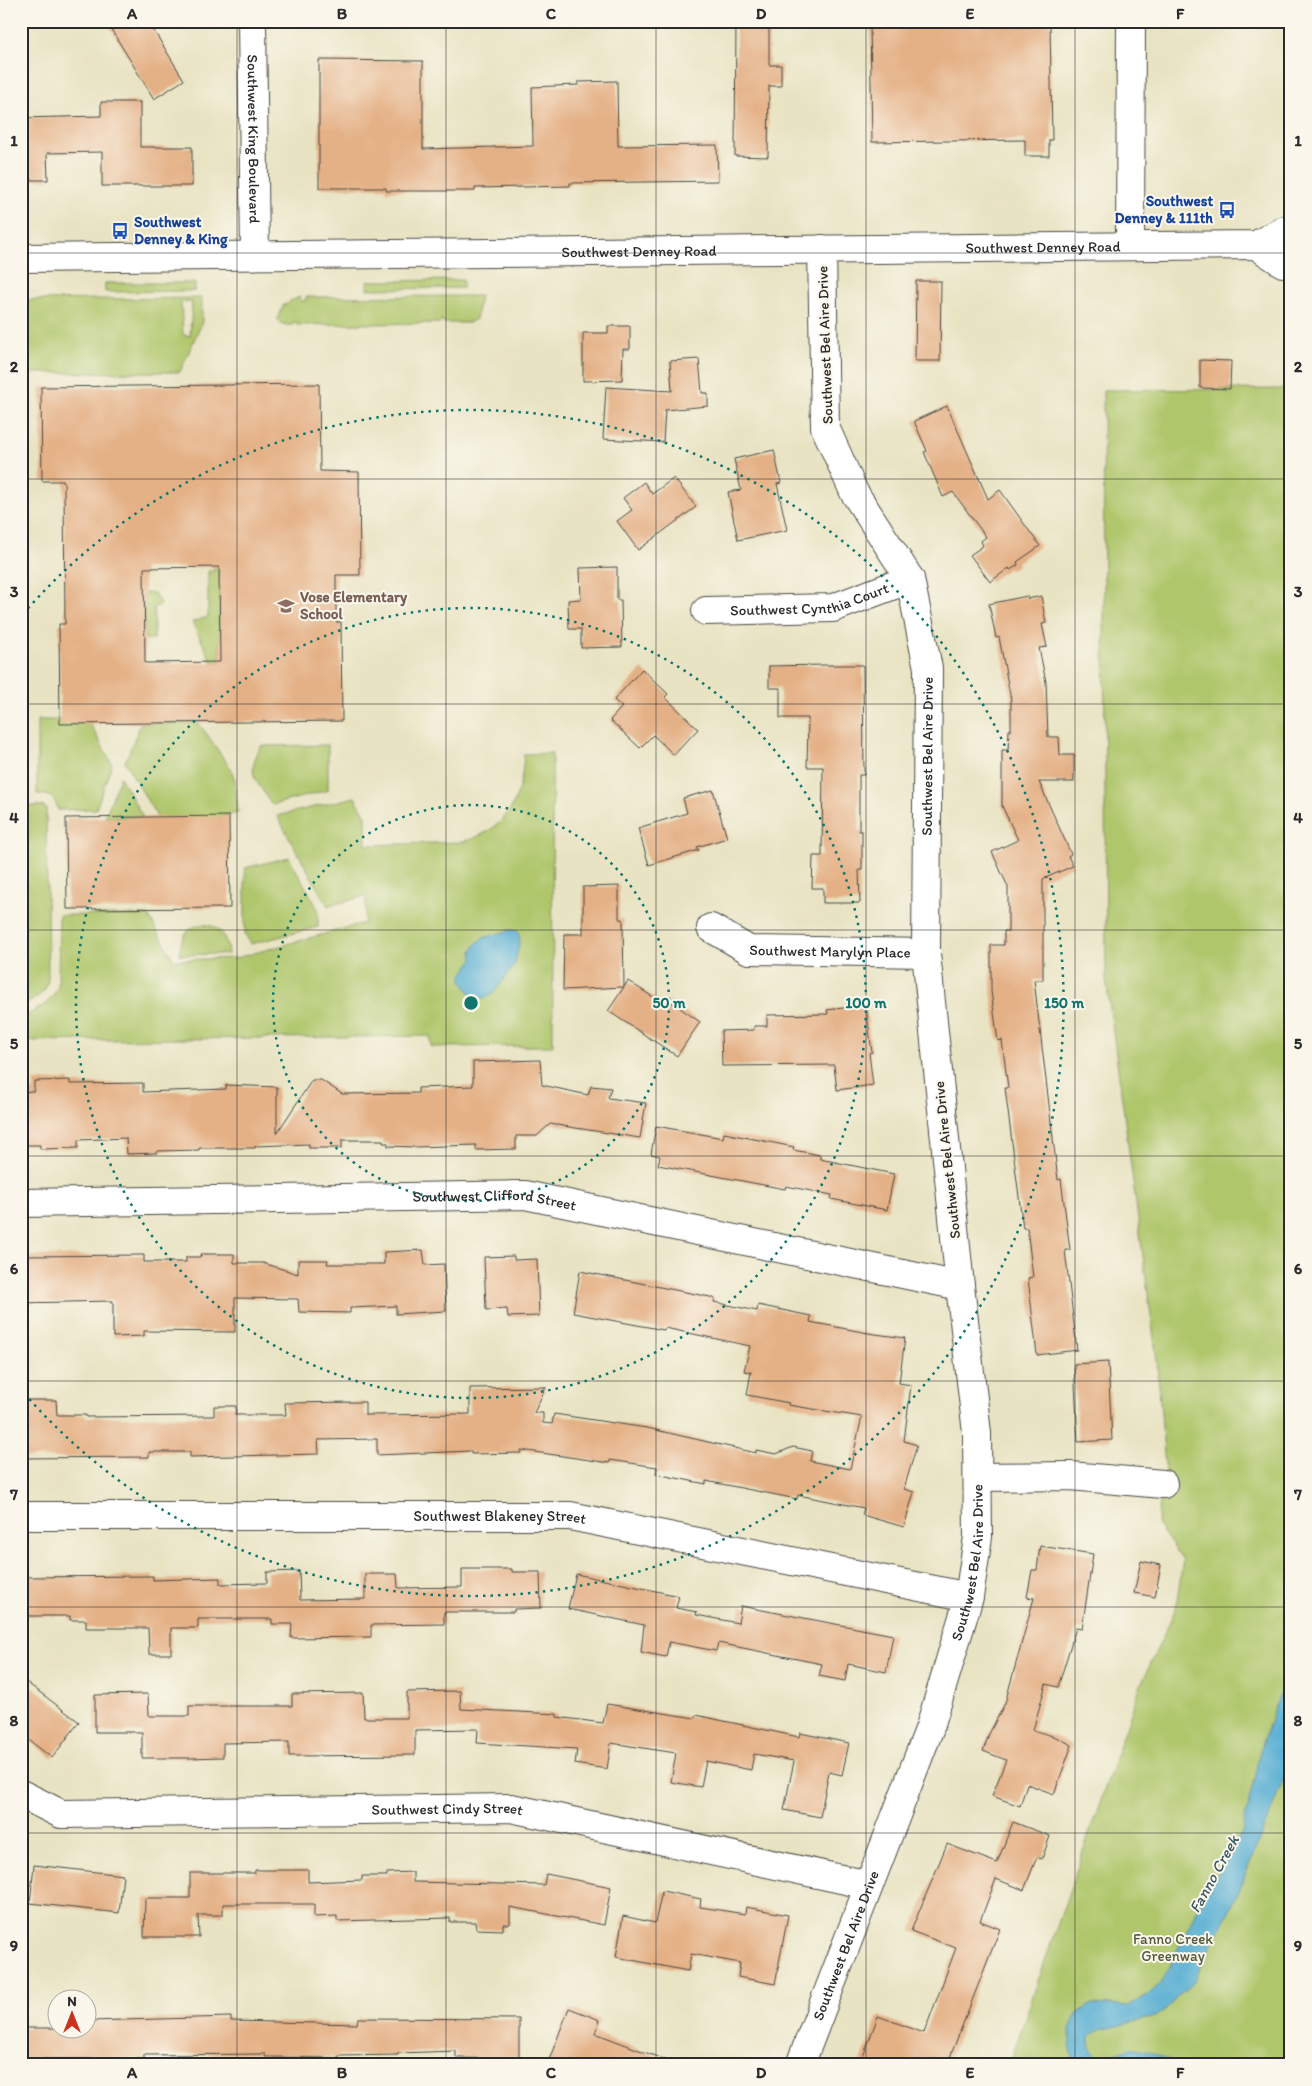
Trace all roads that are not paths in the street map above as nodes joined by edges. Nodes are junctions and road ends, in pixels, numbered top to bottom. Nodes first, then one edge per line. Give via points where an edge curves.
1 (252, 21) edge
2 (1130, 21) edge
3 (1291, 230) edge
4 (1256, 245) junction
5 (1130, 246) junction
6 (822, 249) junction
7 (255, 255) junction
8 (21, 258) edge
9 (1291, 262) edge
10 (910, 579) junction
11 (706, 611) dead end
12 (711, 928) dead end
13 (926, 953) junction
14 (21, 1204) edge
15 (960, 1286) junction
16 (978, 1477) junction
17 (1163, 1484) dead end
18 (21, 1516) edge
19 (969, 1597) junction
20 (21, 1794) edge
21 (869, 1885) junction
22 (800, 2065) edge

1 - 7 street, Southwest King Boulevard
2 - 5 street
3 - 4 street, Southwest Denney Road
4 - 5 street, Southwest Denney Road
4 - 9 street via 1283,263
5 - 6 street, Southwest Denney Road
6 - 7 street, Southwest Denney Road
6 - 10 street, Southwest Bel Aire Drive via 825,427 854,492
7 - 8 street, Southwest Denney Road
10 - 11 street, Southwest Cynthia Court via 833,608
10 - 13 street, Southwest Bel Aire Drive via 928,668
12 - 13 street, Southwest Marylyn Place via 749,950
13 - 15 street, Southwest Bel Aire Drive
14 - 15 street, Southwest Clifford Street via 525,1195
15 - 16 street, Southwest Bel Aire Drive via 977,1434
16 - 17 street via 1070,1476
16 - 19 street, Southwest Bel Aire Drive via 978,1537
18 - 19 street, Southwest Blakeney Street via 570,1516
19 - 21 street, Southwest Bel Aire Drive via 930,1727
20 - 21 street, Southwest Cindy Street via 61,1814 511,1808
21 - 22 street, Southwest Bel Aire Drive

